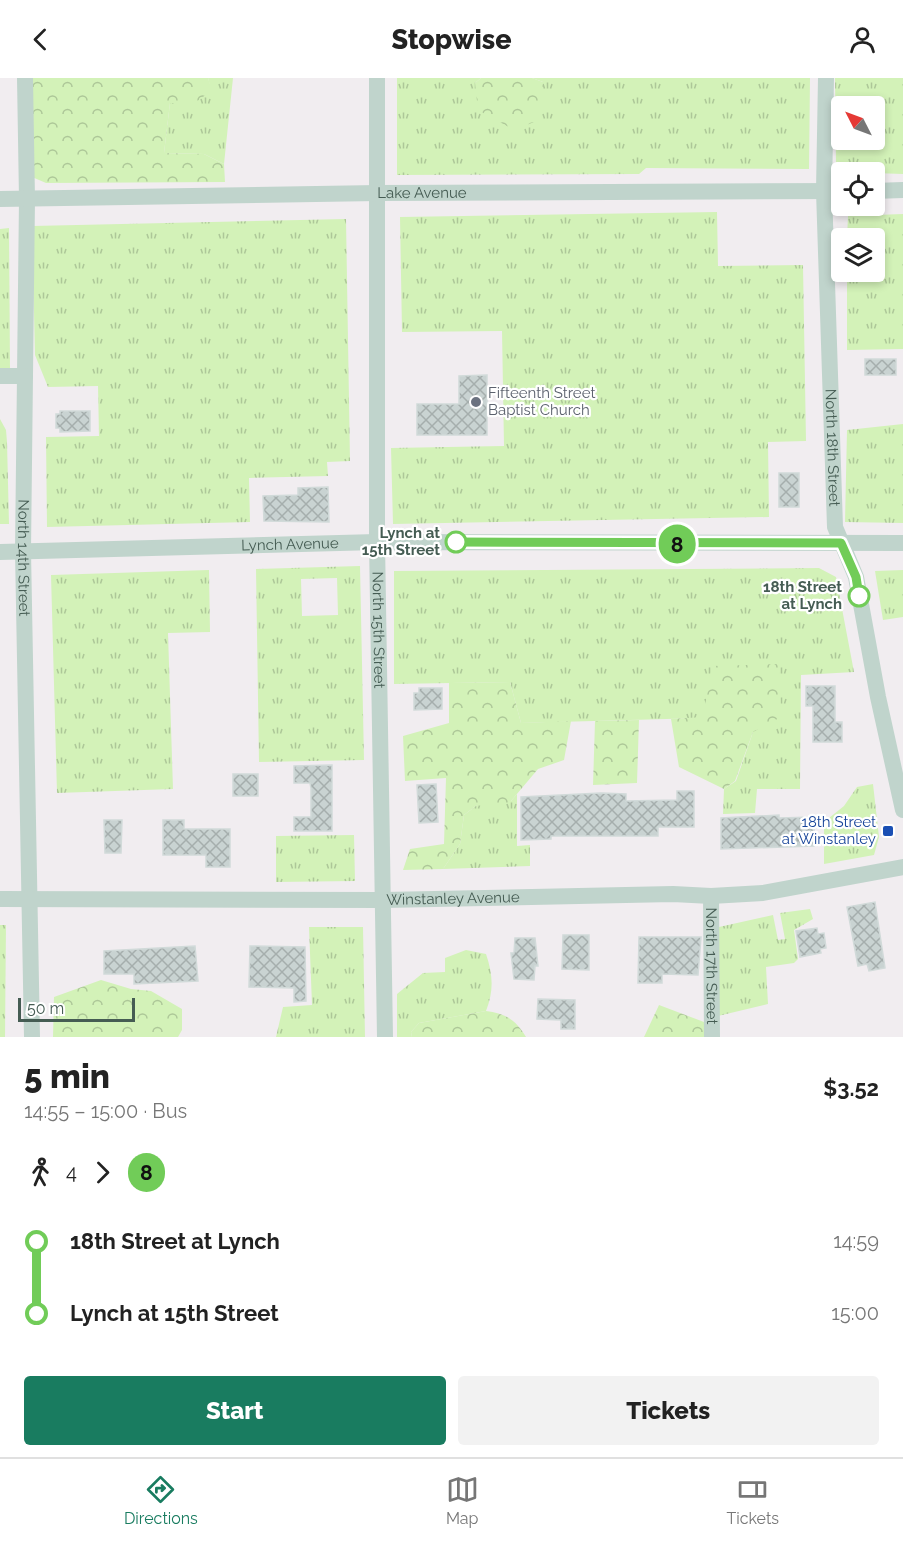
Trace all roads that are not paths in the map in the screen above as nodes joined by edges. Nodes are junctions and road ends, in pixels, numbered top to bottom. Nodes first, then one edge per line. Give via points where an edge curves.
1 (25, 78) edge
2 (377, 78) edge
3 (826, 78) edge
4 (903, 190) edge
5 (824, 191) junction
6 (831, 191) edge
7 (885, 191) edge
8 (378, 193) junction
9 (0, 199) edge
10 (27, 199) junction
11 (0, 376) edge
12 (25, 376) junction
13 (377, 542) junction
14 (841, 543) junction
15 (903, 543) edge
16 (23, 551) junction
17 (0, 552) edge
18 (903, 810) edge
19 (903, 867) edge
20 (711, 896) junction
21 (30, 898) junction
22 (0, 899) edge
23 (384, 900) junction
24 (32, 1037) edge
25 (385, 1037) edge
26 (712, 1037) edge

1 - 10 street, North 14th Street
2 - 8 street, North 15th Street
3 - 5 street, North 18th Street
4 - 7 street
5 - 6 street, Lake Avenue
5 - 8 street, Lake Avenue
5 - 14 street, North 18th Street via 832,495
8 - 10 street, Lake Avenue
8 - 13 street, North 15th Street
9 - 10 street, Lake Avenue
10 - 12 street, North 14th Street
11 - 12 street
12 - 16 street, North 14th Street
13 - 14 street, Lynch Avenue
13 - 16 street, Lynch Avenue
13 - 23 street, North 15th Street
14 - 15 street, Lynch Avenue
14 - 18 street, North 18th Street via 856,577
16 - 17 street, Lynch Avenue
16 - 21 street, North 14th Street
19 - 20 street, Winstanley Avenue via 763,893
20 - 23 street, Winstanley Avenue
20 - 26 street, North 17th Street
21 - 22 street, Winstanley Avenue
21 - 23 street, Winstanley Avenue
21 - 24 street, North 14th Street
23 - 25 street, North 15th Street

